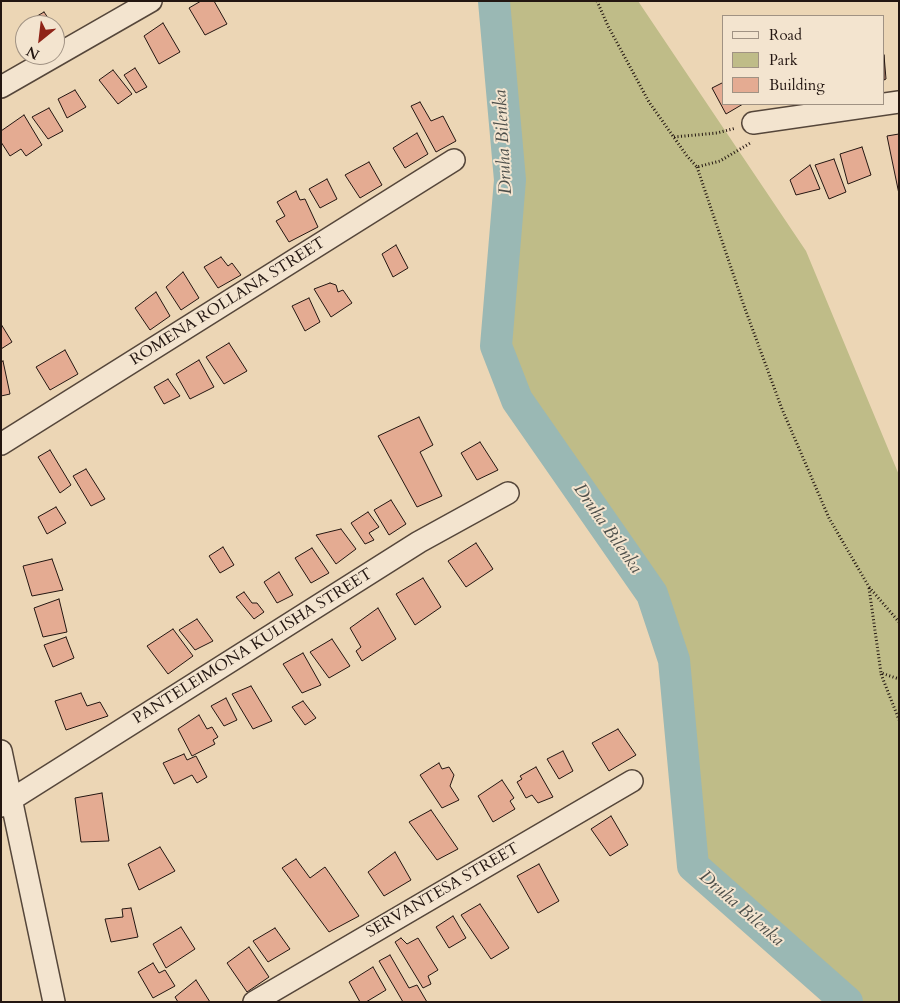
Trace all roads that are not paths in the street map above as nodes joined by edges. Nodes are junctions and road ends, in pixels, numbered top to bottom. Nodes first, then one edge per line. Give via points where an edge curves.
1 (151, 1) edge
2 (1, 87) edge
3 (899, 102) edge
4 (885, 104) edge
5 (878, 105) edge
6 (753, 123) road end
7 (454, 160) dead end
8 (1, 444) edge
9 (508, 493) dead end
10 (1, 751) edge
11 (632, 781) dead end
12 (6, 803) edge
13 (54, 1002) edge
14 (254, 1002) edge

1 - 2 street
3 - 4 street
5 - 6 street
7 - 8 street, ROMENA ROLLANA STREET
9 - 12 street, PANTELEIMONA KULISHA STREET via 419,542
10 - 12 street
11 - 14 street, SERVANTESA STREET
12 - 13 street

